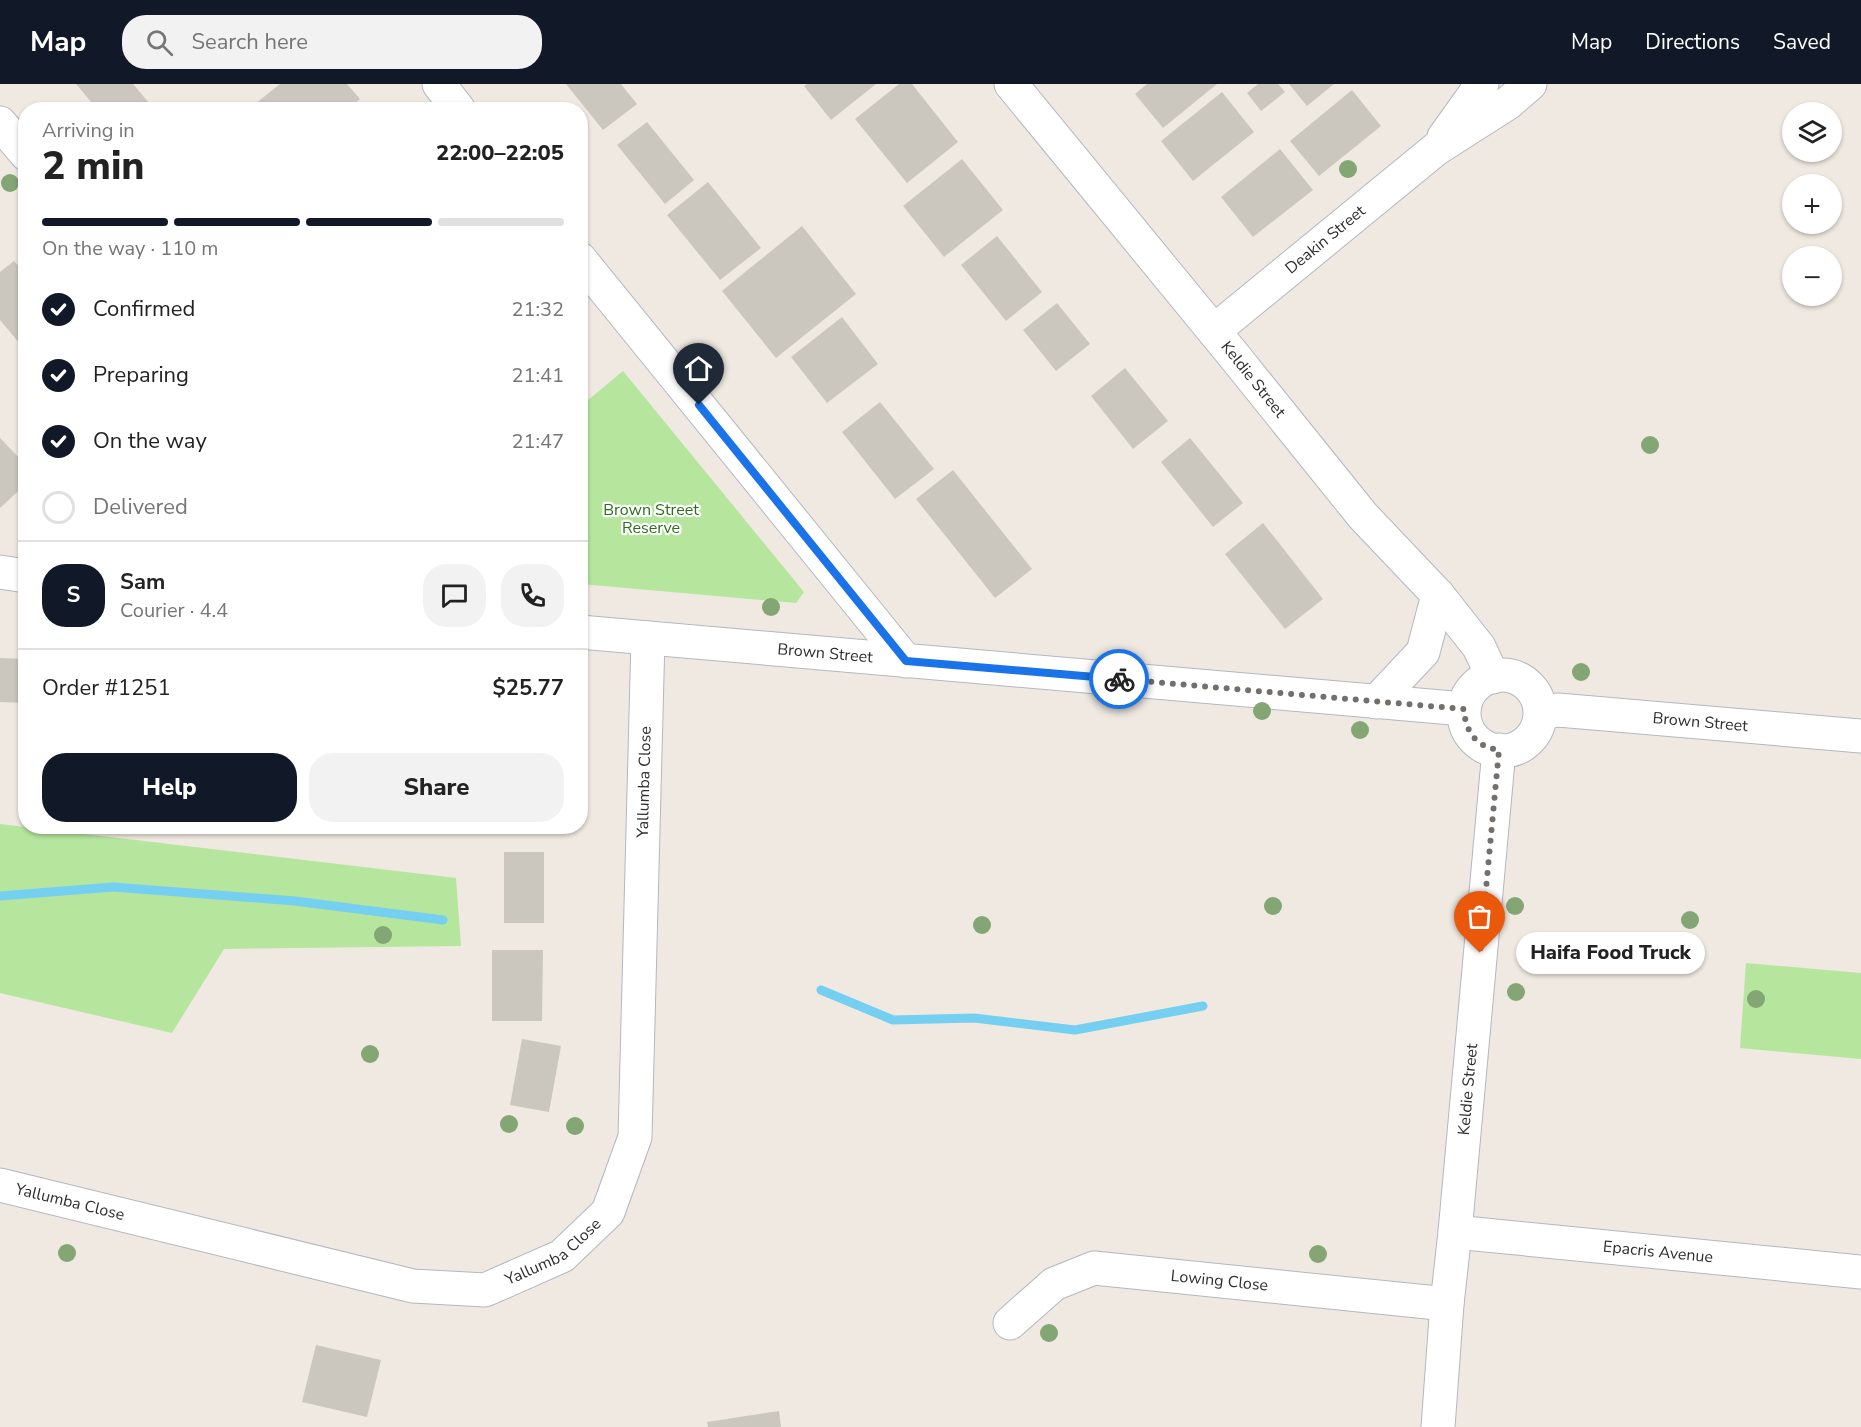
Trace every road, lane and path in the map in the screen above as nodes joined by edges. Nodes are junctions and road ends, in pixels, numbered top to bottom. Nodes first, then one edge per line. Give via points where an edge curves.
1 (439, 84) edge
2 (1011, 84) edge
3 (1482, 84) edge
4 (1530, 84) edge
5 (453, 102) edge
6 (0, 123) edge
7 (18, 144) edge
8 (1436, 149) junction
9 (588, 269) edge
10 (1214, 331) junction
11 (0, 572) edge
12 (18, 575) edge
13 (1438, 595) junction
14 (588, 633) edge
15 (648, 638) junction
16 (906, 661) junction
17 (1493, 677) junction
18 (1376, 702) junction
19 (1464, 709) junction
20 (1540, 713) junction
21 (1861, 736) edge
22 (1499, 750) junction
23 (0, 1185) edge
24 (1455, 1232) junction
25 (1861, 1272) edge
26 (1447, 1304) junction
27 (1010, 1323) dead end
28 (1438, 1427) edge

1 - 5 street
2 - 10 street, Keldie Street
3 - 8 street, Deakin Street
4 - 8 street, Deakin Street via 1508,103
6 - 7 street
8 - 10 street, Deakin Street
9 - 16 street
10 - 13 street, Keldie Street via 1363,516
11 - 12 street
13 - 17 street, Keldie Street via 1479,647
13 - 18 street via 1423,652
14 - 15 street, Brown Street
15 - 16 street, Brown Street
15 - 23 street, Yallumba Close via 635,1137 608,1212 562,1256 485,1290 413,1286
16 - 18 street, Brown Street
17 - 19 street via 1476,686
17 - 20 street via 1512,676 1523,681 1533,691
18 - 19 street, Brown Street
19 - 22 street via 1470,734 1489,749
20 - 21 street, Brown Street via 1558,710
20 - 22 street via 1533,736 1513,749
22 - 24 street, Keldie Street
24 - 25 street, Epacris Avenue
24 - 26 street, Keldie Street
26 - 27 street, Lowing Close via 1094,1268 1054,1284
26 - 28 street, Keldie Street

